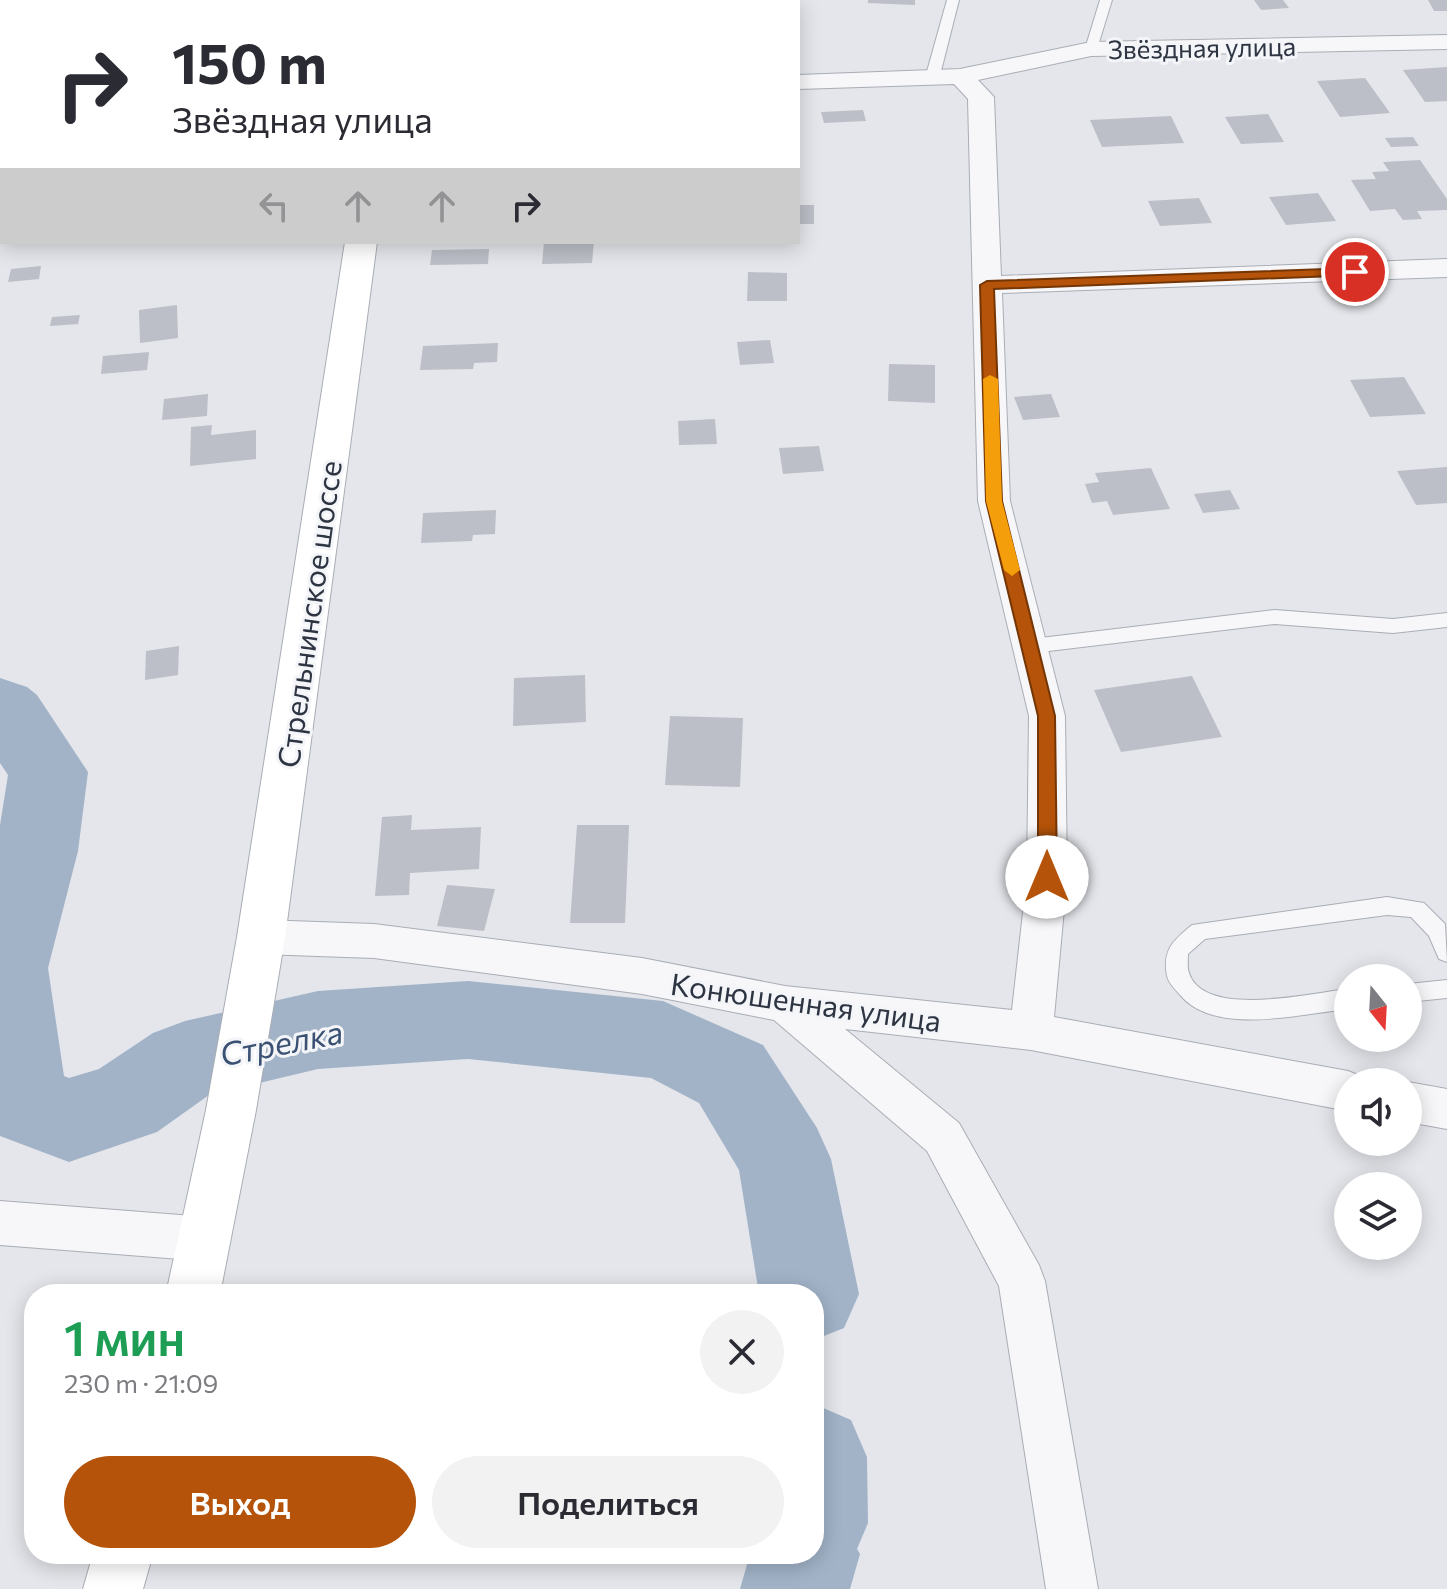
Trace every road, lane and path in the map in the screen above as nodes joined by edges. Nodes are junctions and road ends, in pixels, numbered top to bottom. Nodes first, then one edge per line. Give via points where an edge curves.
1 (953, 0) edge
2 (1106, 0) edge
3 (1447, 42) edge
4 (1091, 49) junction
5 (947, 75) junction
6 (800, 82) edge
7 (361, 244) edge
8 (1447, 268) edge
9 (987, 285) junction
10 (1447, 620) edge
11 (1032, 646) junction
12 (261, 937) junction
13 (1447, 953) edge
14 (1447, 989) edge
15 (1422, 992) edge
16 (1334, 1000) edge
17 (785, 1004) junction
18 (1031, 1031) junction
19 (1334, 1088) edge
20 (1422, 1105) edge
21 (1447, 1109) edge
22 (0, 1223) edge
23 (206, 1239) junction
24 (195, 1284) edge
25 (120, 1564) edge
26 (113, 1589) edge
27 (1072, 1589) edge

1 - 5 lane
2 - 4 lane
3 - 4 street, Звёздная улица
4 - 5 street, Звёздная улица
5 - 6 street, Звёздная улица
5 - 9 street via 981,97
7 - 12 main road, Стрельнинское шоссе
8 - 9 street
9 - 11 street via 994,501
10 - 11 lane via 1393,626 1275,617
11 - 18 street via 1047,716 1047,877
12 - 17 street, Конюшенная улица via 390,943 642,976
12 - 23 main road, Стрельнинское шоссе
13 - 16 lane via 1437,930 1417,909 1387,906 1200,931 1177,950 1178,977 1199,1001 1235,1011
14 - 15 lane
17 - 18 street, Конюшенная улица
17 - 27 street via 943,1137 1022,1281
18 - 19 street, Конюшенная улица
20 - 21 street
22 - 23 street
23 - 24 main road
25 - 26 main road

